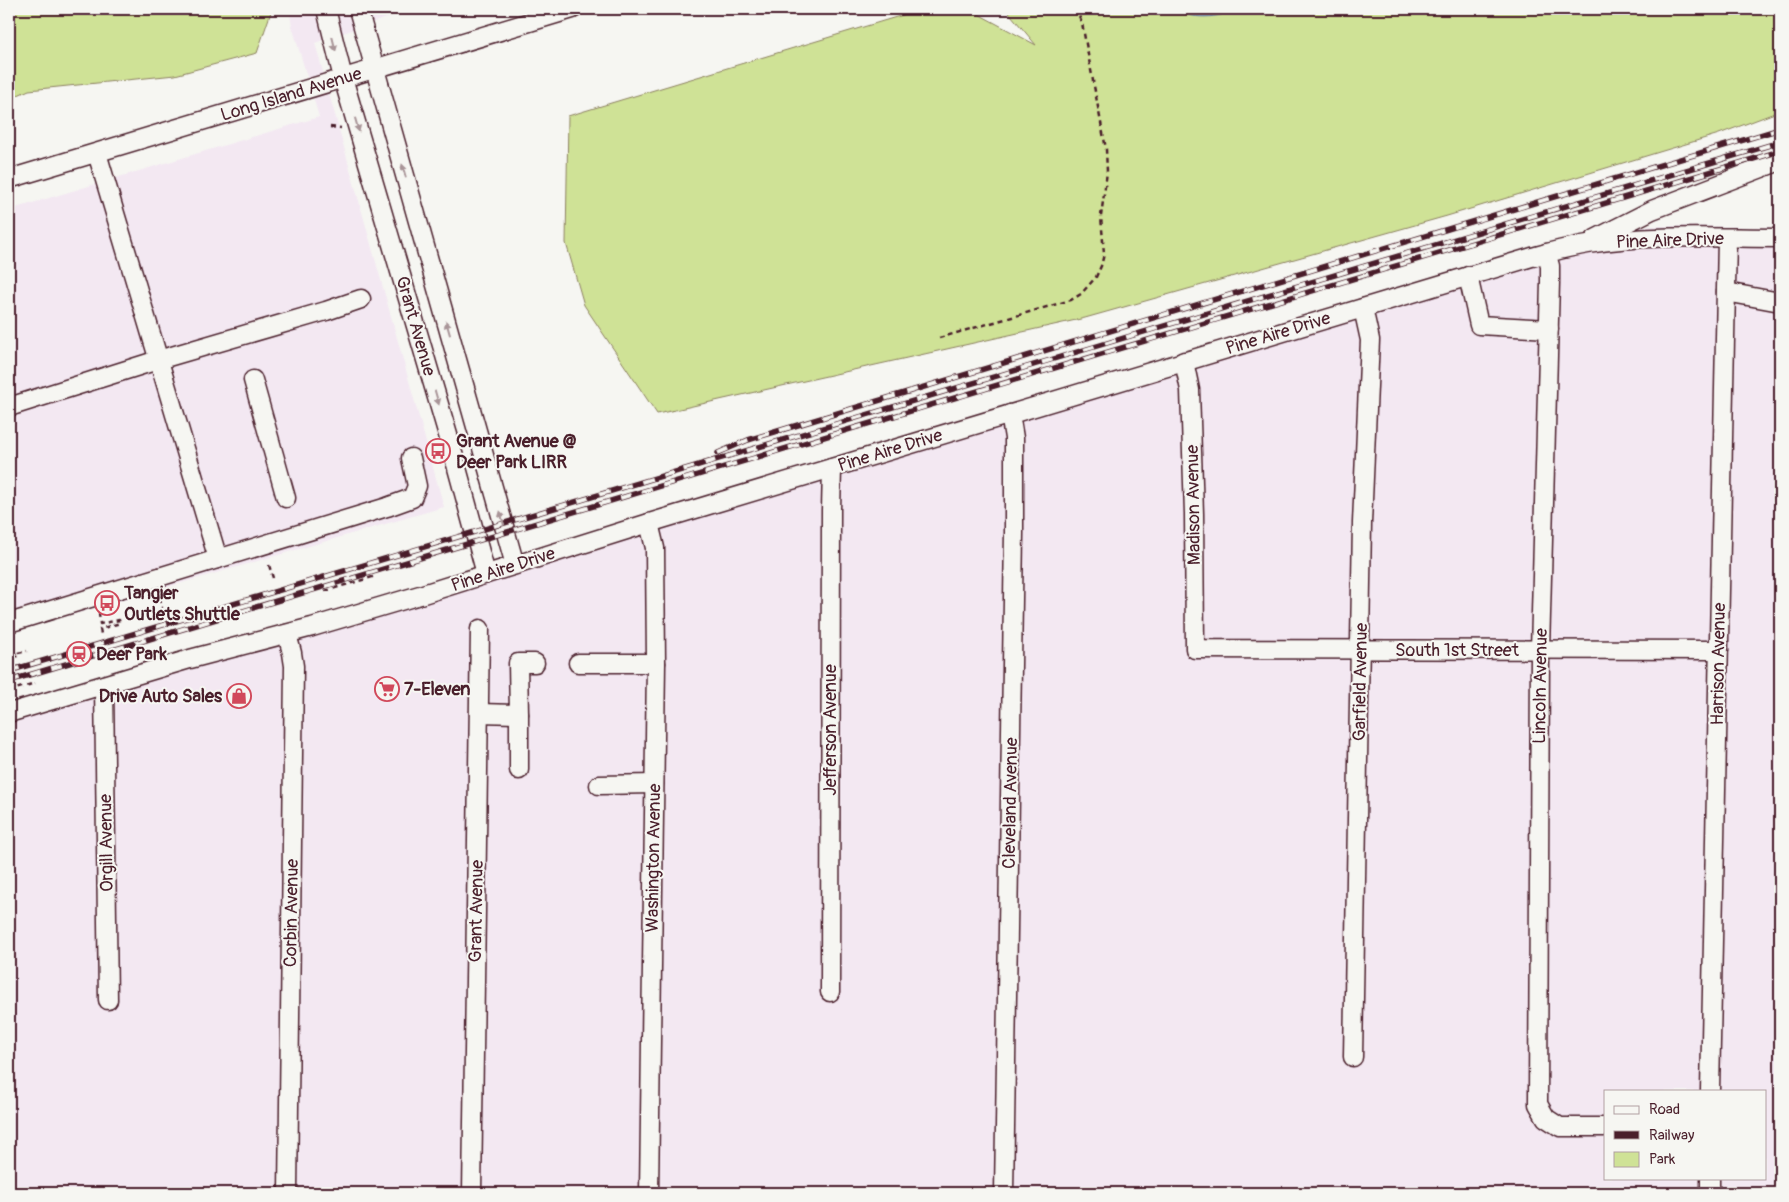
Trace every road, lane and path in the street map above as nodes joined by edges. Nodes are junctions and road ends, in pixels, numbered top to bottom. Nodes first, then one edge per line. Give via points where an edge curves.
1 (326, 9) edge
2 (358, 9) edge
3 (573, 9) edge
4 (1076, 9) edge
5 (374, 69) junction
6 (343, 78) junction
7 (97, 153) junction
8 (1780, 161) edge
9 (9, 179) edge
10 (1727, 238) junction
11 (1780, 238) edge
12 (1586, 244) junction
13 (1546, 253) junction
14 (1468, 276) junction
15 (1726, 292) junction
16 (361, 300) dead end
17 (1780, 302) edge
18 (1363, 308) junction
19 (1549, 329) junction
20 (939, 338) dead end
21 (158, 360) junction
22 (1184, 361) junction
23 (253, 380) dead end
24 (9, 407) edge
25 (1010, 414) junction
26 (411, 458) dead end
27 (832, 468) junction
28 (286, 498) dead end
29 (649, 523) junction
30 (218, 559) junction
31 (269, 565) dead end
32 (515, 565) junction
33 (486, 574) junction
34 (376, 576) dead end
35 (273, 578) dead end
36 (325, 591) dead end
37 (160, 598) dead end
38 (162, 608) dead end
39 (98, 611) dead end
40 (9, 623) edge
41 (480, 629) dead end
42 (101, 634) dead end
43 (287, 634) junction
44 (1195, 649) joint
45 (1361, 650) junction
46 (1540, 650) junction
47 (1719, 650) junction
48 (27, 651) dead end
49 (15, 653) junction
50 (9, 655) edge
51 (17, 659) dead end
52 (534, 663) dead end
53 (578, 663) dead end
54 (656, 663) junction
55 (24, 681) dead end
56 (35, 683) dead end
57 (104, 685) junction
58 (26, 686) junction
59 (9, 691) edge
60 (9, 713) edge
61 (479, 713) junction
62 (519, 714) junction
63 (519, 770) dead end
64 (654, 784) junction
65 (599, 785) dead end
66 (830, 992) dead end
67 (108, 1000) dead end
68 (1353, 1057) dead end
69 (1710, 1090) edge
70 (1604, 1127) edge
71 (1710, 1180) edge
72 (288, 1193) edge
73 (472, 1193) edge
74 (650, 1193) edge
75 (1004, 1193) edge
76 (1710, 1193) edge

1 -> 6 street, Grant Avenue
2 - 5 street, Grant Avenue
3 - 5 street, Long Island Avenue
4 - 20 path via 1082,23 1106,149 1101,266 1089,286 1071,300
5 - 6 street, Long Island Avenue
32 -> 5 street, Grant Avenue
6 - 7 street, Long Island Avenue
6 -> 33 street, Grant Avenue
7 - 9 street, Long Island Avenue
7 - 21 street
8 - 12 street via 1652,210
10 - 11 street, Pine Aire Drive
10 - 12 street, Pine Aire Drive via 1639,239
10 - 15 street, Harrison Avenue
12 - 13 street, Pine Aire Drive
13 - 14 street, Pine Aire Drive
13 - 19 street, Lincoln Avenue via 1550,275
14 - 18 street, Pine Aire Drive
14 - 19 street via 1479,325
15 - 17 street
15 - 47 street, Harrison Avenue
16 - 21 street
18 - 22 street, Pine Aire Drive
18 - 45 street, Garfield Avenue via 1370,340 1362,523
19 - 46 street, Lincoln Avenue
21 - 24 street
21 - 30 street
22 - 25 street, Pine Aire Drive
22 - 44 street, Madison Avenue via 1190,390
23 - 28 street
25 - 27 street, Pine Aire Drive
25 - 75 street, Cleveland Avenue via 1014,438 1014,532
26 - 30 street via 417,486 412,498
27 - 29 street, Pine Aire Drive
27 - 66 street, Jefferson Avenue
29 - 32 street, Pine Aire Drive
29 - 54 street, Washington Avenue via 655,548
30 - 40 street
31 - 35 path
32 - 33 street, Pine Aire Drive
33 - 43 street, Pine Aire Drive
34 - 36 path
37 - 38 path
39 - 42 path via 100,624 119,620 120,623 100,629
41 - 61 street, Grant Avenue
43 - 57 street, Pine Aire Drive
43 - 72 street, Corbin Avenue via 294,666
44 - 45 street, South 1st Street
45 - 46 street, South 1st Street
45 - 68 street, Garfield Avenue
46 - 47 street, South 1st Street
46 - 70 street, Lincoln Avenue via 1538,1104 1546,1118 1560,1127
47 - 69 street, Harrison Avenue
48 - 49 path
49 - 50 path
49 - 51 path
52 - 62 street via 518,663
53 - 54 street
54 - 64 street, Washington Avenue
55 - 58 path
56 - 58 path
57 - 60 street, Pine Aire Drive
57 - 67 street, Orgill Avenue
58 - 59 path
61 - 62 street
61 - 73 street, Grant Avenue
62 - 63 street
64 - 65 street
64 - 74 street, Washington Avenue
71 - 76 street

